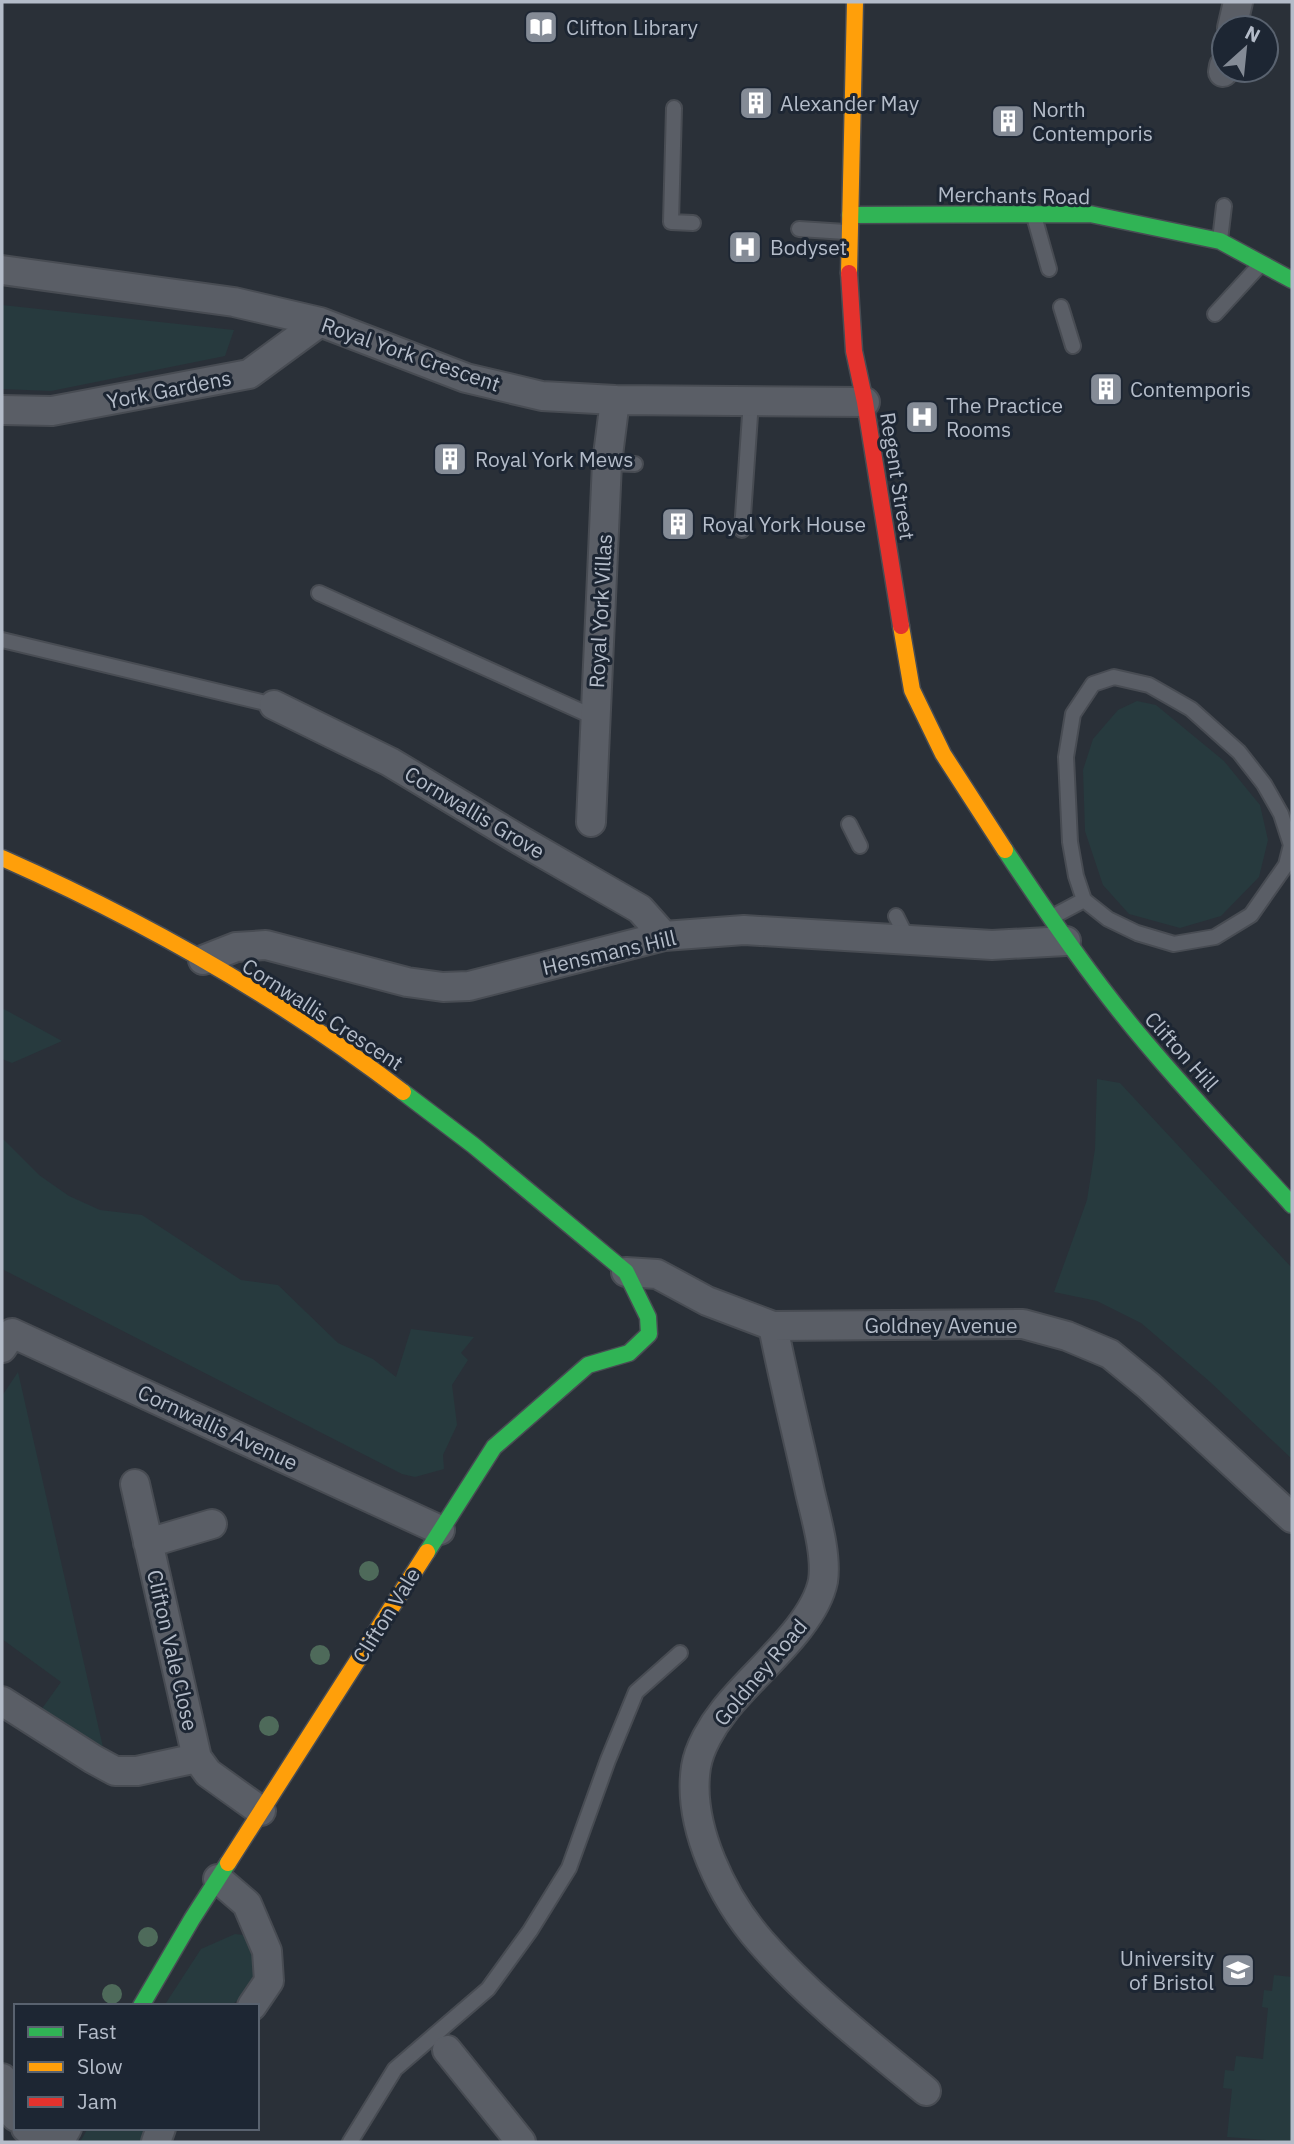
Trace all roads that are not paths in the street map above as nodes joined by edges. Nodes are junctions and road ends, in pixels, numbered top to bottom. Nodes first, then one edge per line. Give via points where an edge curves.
1 (855, 2) edge
2 (674, 108) dead end
3 (1224, 206) dead end
4 (1033, 214) junction
5 (850, 215) junction
6 (693, 223) dead end
7 (799, 229) dead end
8 (849, 232) junction
9 (1220, 241) junction
10 (1262, 263) junction
11 (1049, 268) dead end
12 (2, 270) edge
13 (1292, 280) edge
14 (1061, 307) dead end
15 (1215, 314) dead end
16 (320, 322) junction
17 (1073, 346) dead end
18 (615, 400) junction
19 (751, 401) junction
20 (865, 402) junction
21 (2, 410) edge
22 (607, 463) junction
23 (635, 464) dead end
24 (742, 530) dead end
25 (318, 593) dead end
26 (2, 639) edge
27 (274, 705) joint
28 (596, 719) junction
29 (591, 822) dead end
30 (849, 824) dead end
31 (860, 846) dead end
32 (2, 858) edge
33 (1084, 900) junction
34 (1058, 929) junction
35 (664, 936) junction
36 (203, 960) junction
37 (1292, 1205) edge
38 (626, 1272) junction
39 (774, 1326) junction
40 (2, 1348) edge
41 (135, 1484) dead end
42 (1292, 1518) edge
43 (212, 1524) dead end
44 (440, 1530) junction
45 (148, 1543) junction
46 (680, 1653) dead end
47 (2, 1701) edge
48 (197, 1758) junction
49 (261, 1811) junction
50 (218, 1879) junction
51 (142, 2004) edge
52 (253, 2004) edge
53 (447, 2050) dead end
54 (2, 2078) edge
55 (926, 2091) dead end
56 (14, 2116) edge
57 (29, 2130) edge
58 (45, 2142) edge
59 (350, 2142) edge
60 (521, 2142) edge

1 - 5 street, Regent Street
2 - 6 lane via 670,222
3 - 9 lane
4 - 5 street, Merchants Road
4 - 9 street, Merchants Road via 1090,214
4 - 11 lane
5 - 8 street, Regent Street
7 - 8 lane
8 - 20 street, Regent Street via 851,324
9 - 10 street, Merchants Road
10 - 13 street, Merchants Road
10 - 15 lane
12 - 16 street, Royal York Crescent via 234,302
14 - 17 lane
16 - 18 street, Royal York Crescent via 466,378 542,396
16 - 21 street, York Gardens via 249,374 52,411
18 - 19 street, Royal York Crescent
18 - 22 street, Royal York Villas
19 - 20 street, Royal York Crescent
19 - 24 lane
20 - 34 street, Regent Street via 912,690 943,754
22 - 23 lane
22 - 28 street, Royal York Villas
25 - 28 lane
26 - 27 lane
27 - 35 street, Cornwallis Grove via 390,762 640,909
28 - 29 street, Royal York Villas
30 - 31 lane
32 - 36 street, Cornwallis Crescent
33 - 33 lane via 1108,919 1174,944 1215,937 1251,915 1286,865 1291,845 1281,814 1239,752 1191,709 1149,685 1114,677 1093,684 1073,714 1066,757 1070,842
33 - 34 lane
34 - 35 street, Hensmans Hill via 992,945 902,928
34 - 37 street, Clifton Hill via 1146,1044
35 - 36 street, Hensmans Hill via 469,986 407,982 266,945 236,947
36 - 38 street, Cornwallis Crescent via 352,1053 473,1145
38 - 39 street via 657,1274 707,1301
38 - 44 street, Clifton Vale via 648,1317 649,1334 629,1353 589,1365 494,1447
39 - 42 street, Goldney Avenue via 1023,1324 1067,1336 1110,1354 1149,1385
39 - 55 street, Goldney Road via 818,1529 822,1584 808,1615 724,1711 704,1745 696,1767 698,1824 724,1890 759,1941 816,1999
40 - 44 street, Cornwallis Avenue via 12,1333
41 - 45 street, Clifton Vale Close
43 - 45 street, Clifton Vale Close
44 - 49 street, Clifton Vale
45 - 48 street, Clifton Vale Close
46 - 59 lane via 636,1692 569,1868 530,1931 488,1989 395,2069
47 - 48 street, Clifton Vale Close via 115,1771
48 - 49 street, Clifton Vale Close via 208,1773
49 - 50 street, Clifton Vale
50 - 51 street, Clifton Vale
50 - 52 street via 247,1904 267,1951 269,1981
53 - 60 street
54 - 56 street
57 - 58 street

